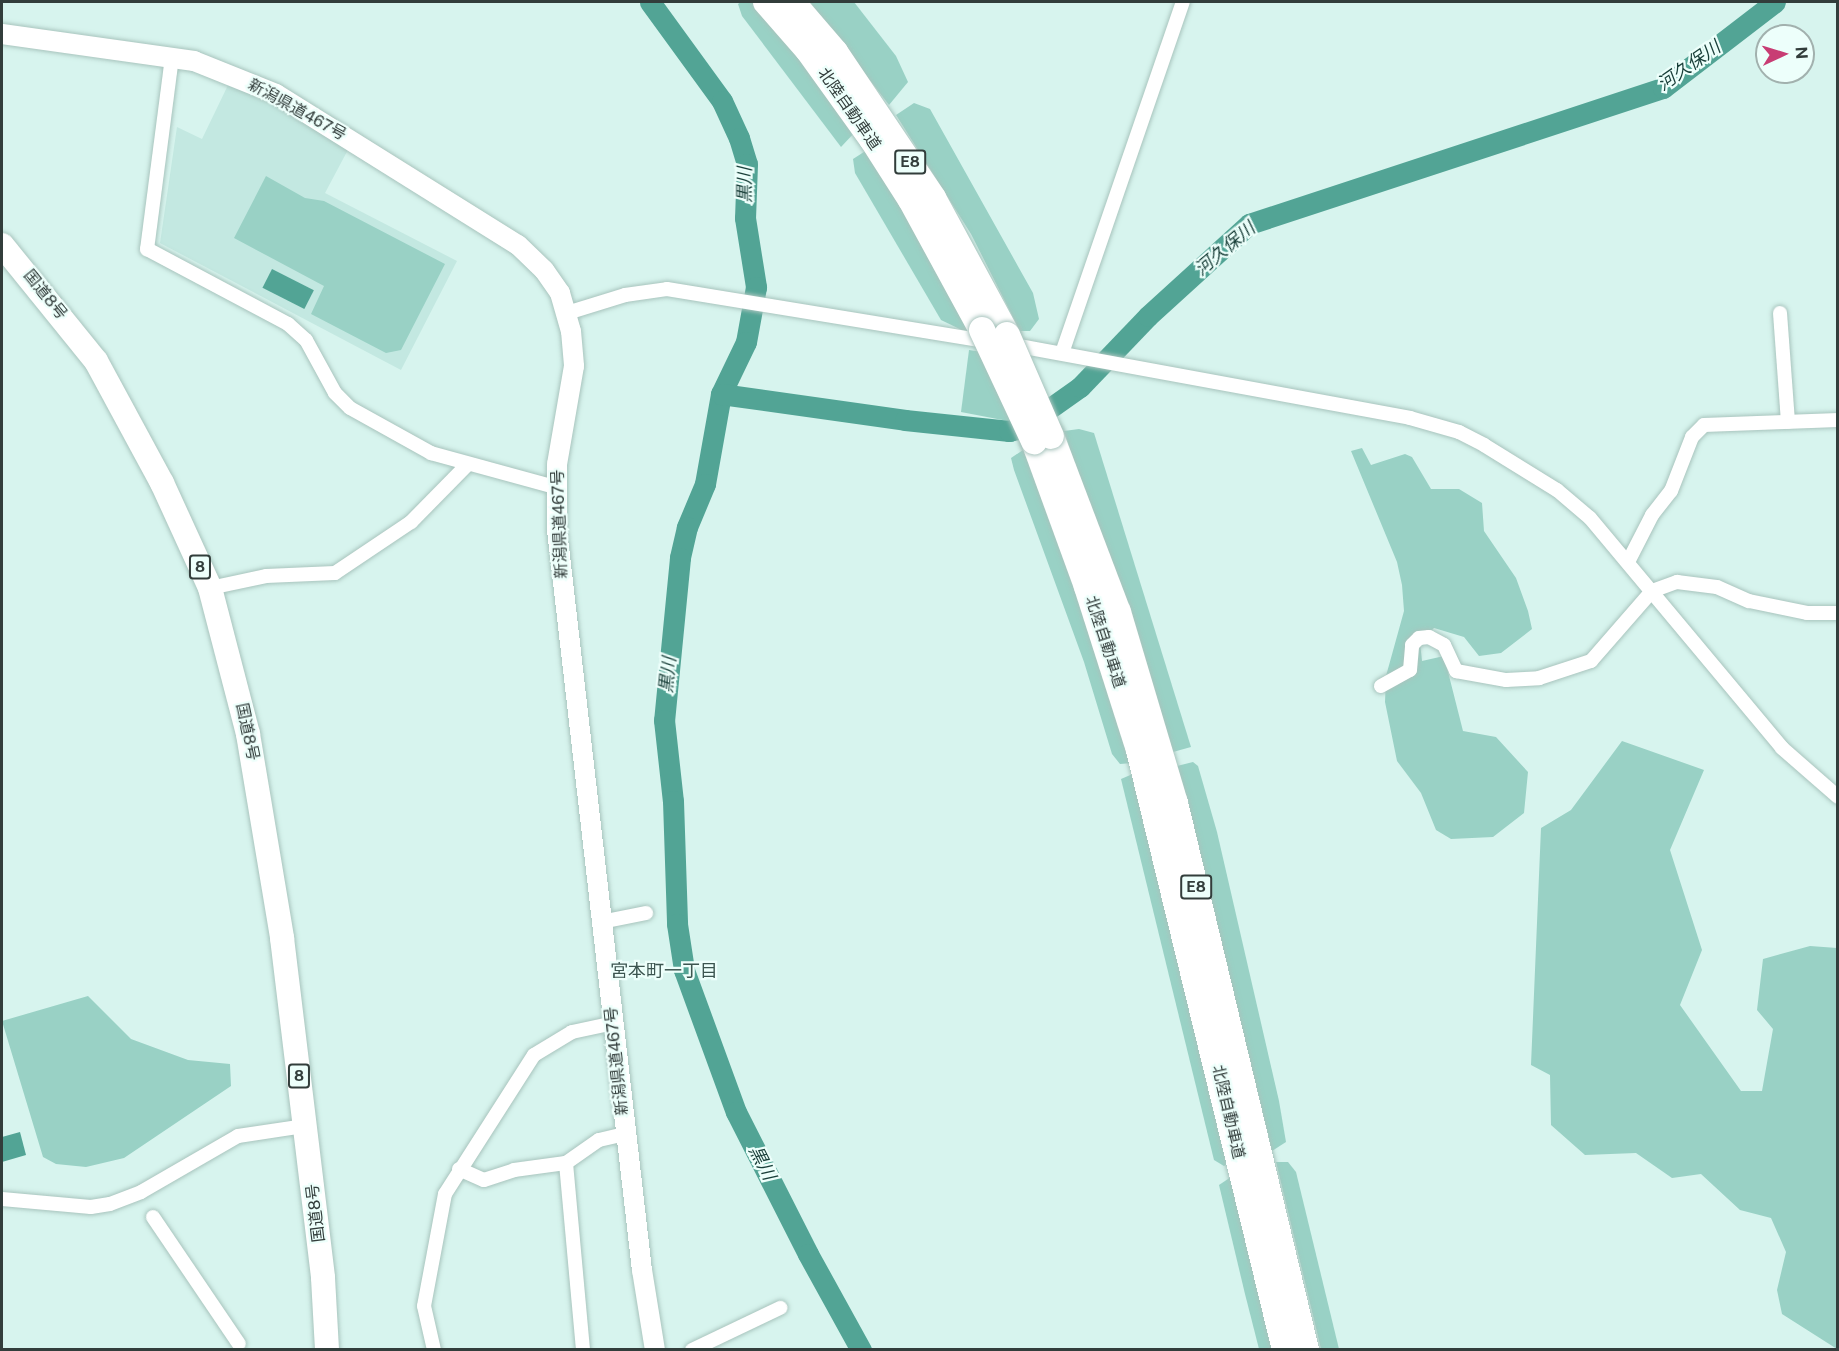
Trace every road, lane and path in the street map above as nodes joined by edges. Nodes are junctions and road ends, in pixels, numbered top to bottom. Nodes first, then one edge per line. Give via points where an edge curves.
1 (766, 2) edge
2 (792, 2) edge
3 (1183, 2) edge
4 (2, 34) edge
5 (172, 57) junction
6 (2, 245) edge
7 (567, 313) junction
8 (1780, 313) dead end
9 (1062, 353) junction
10 (1838, 420) edge
11 (1788, 422) junction
12 (1042, 438) junction
13 (468, 464) junction
14 (555, 487) junction
15 (1628, 562) junction
16 (210, 588) junction
17 (1652, 591) junction
18 (1838, 613) edge
19 (1381, 686) dead end
20 (1838, 797) edge
21 (646, 913) dead end
22 (601, 921) junction
23 (614, 1023) junction
24 (626, 1134) junction
25 (306, 1138) junction
26 (566, 1163) junction
27 (459, 1169) junction
28 (2, 1199) edge
29 (153, 1217) dead end
30 (323, 1278) junction
31 (780, 1308) dead end
32 (239, 1344) dead end
33 (327, 1350) edge
34 (339, 1350) edge
35 (434, 1350) edge
36 (583, 1350) edge
37 (655, 1350) edge
38 (692, 1350) edge
39 (1285, 1350) edge
40 (1306, 1350) edge

1 - 12 highway, 北陸自動車道 / E8, bridge via 808,50 872,139 922,219
2 - 12 highway, 北陸自動車道 / E8, bridge via 835,52 933,198 1007,335
3 - 9 street
4 - 5 main road, 新潟県道467号
5 - 7 main road, 新潟県道467号 via 212,67 276,94 445,197 532,256 552,280
5 - 13 street via 147,249 288,324 306,340 335,393 350,408 431,453
6 - 16 highway, 国道8号 / 8 via 96,361 162,483
7 - 9 street via 644,291 666,290
7 - 14 main road, 新潟県道467号 via 574,366
8 - 11 street
9 - 15 street via 1410,418 1459,432 1576,505
10 - 11 street
11 - 15 street via 1704,424 1697,431 1671,492 1652,515
12 - 39 highway, 北陸自動車道 / E8 via 1139,750
12 - 40 highway, 北陸自動車道 / E8 via 1118,612 1175,803
13 - 14 street
13 - 16 street via 411,522 335,573 266,576
14 - 22 main road, 新潟県道467号
15 - 17 street
16 - 25 highway, 国道8号 / 8 via 248,734 282,938
17 - 18 street via 1689,582 1717,587 1749,601 1807,613
17 - 19 street via 1591,661 1539,678 1506,680 1456,671 1444,645 1429,636 1412,645 1410,670
17 - 20 street via 1782,748
21 - 22 street
22 - 23 main road, 新潟県道467号
23 - 24 main road, 新潟県道467号
23 - 27 street via 572,1032 534,1055
24 - 26 street via 598,1140
24 - 37 main road, 新潟県道467号
25 - 28 street via 238,1136 117,1203 91,1207
25 - 30 highway, 国道8号 / 8
26 - 27 street via 514,1170 484,1180
26 - 36 street
27 - 35 street via 445,1194 426,1290 425,1314
29 - 32 street
30 - 33 highway, 8
30 - 34 highway, 8
31 - 38 street

